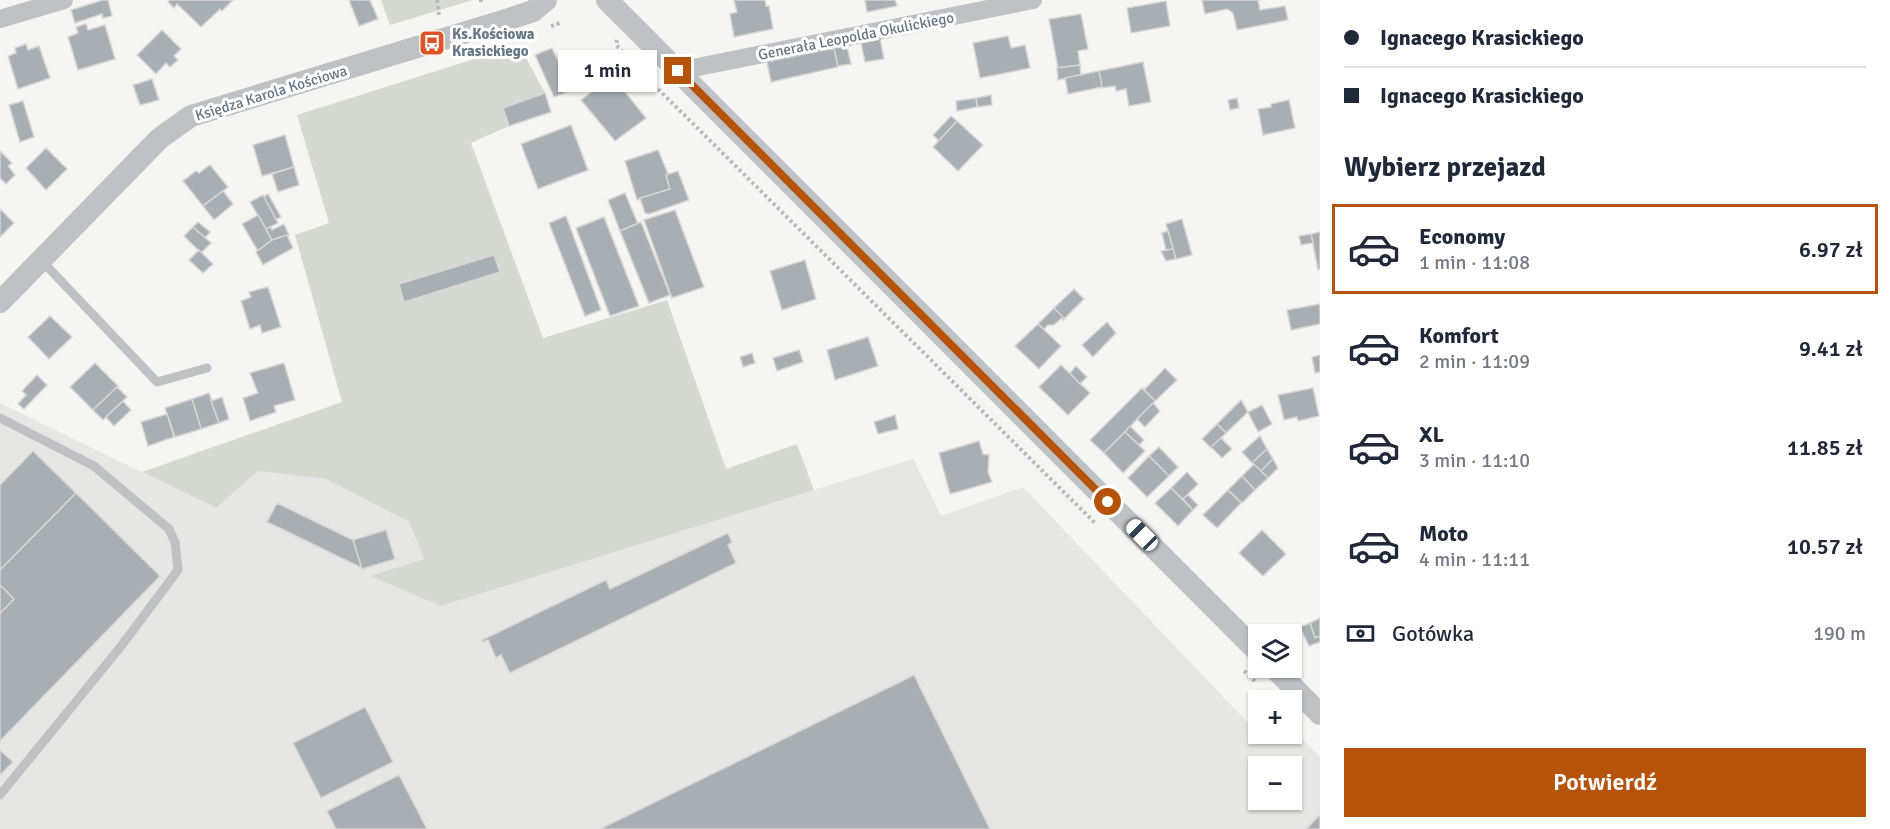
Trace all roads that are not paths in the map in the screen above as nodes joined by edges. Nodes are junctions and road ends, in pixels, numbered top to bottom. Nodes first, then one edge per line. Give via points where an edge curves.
1 (64, 0) edge
2 (546, 0) edge
3 (607, 0) edge
4 (1033, 0) edge
5 (0, 19) edge
6 (678, 71) junction
7 (41, 260) junction
8 (1, 301) edge
9 (207, 368) dead end
10 (0, 418) edge
11 (1248, 642) edge
12 (1284, 678) edge
13 (1320, 714) edge
14 (0, 795) edge

1 - 5 street
2 - 7 street, Księdza Karola Kościowa via 533,11 510,20 191,116 160,138
3 - 6 street
4 - 6 street, Generała Leopolda Okulickiego
6 - 11 street
7 - 8 street, Księdza Karola Kościowa
7 - 9 lane via 157,382
10 - 14 lane via 94,466 169,528 178,570
12 - 13 street

